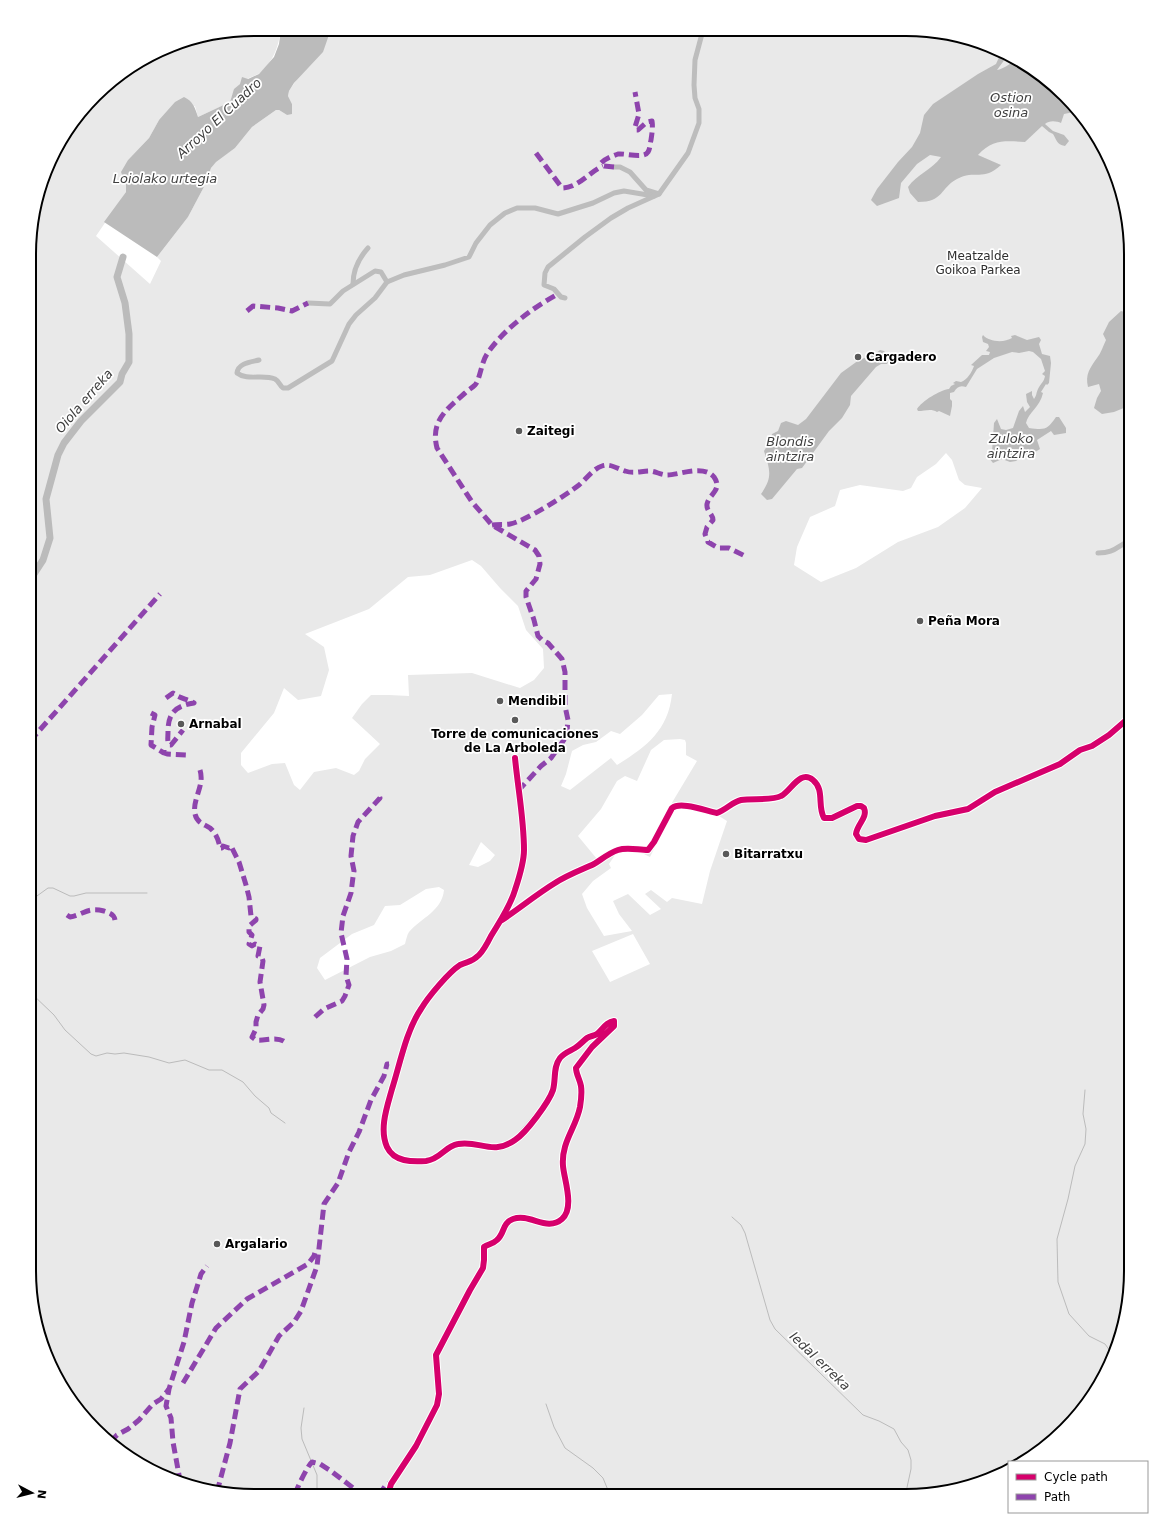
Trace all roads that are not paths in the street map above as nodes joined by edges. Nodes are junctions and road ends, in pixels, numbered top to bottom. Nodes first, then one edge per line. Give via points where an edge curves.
1 (701, 36) edge
2 (614, 166) dead end
3 (657, 195) junction
4 (368, 248) dead end
5 (387, 282) junction
6 (353, 284) junction
7 (565, 298) dead end
8 (308, 303) dead end
9 (259, 360) dead end
10 (1124, 544) edge
11 (1098, 553) dead end
12 (1124, 722) edge
13 (390, 1489) edge

1 - 3 street via 695,60 694,85 699,123 688,153
2 - 3 street via 630,172 646,190
3 - 5 street via 624,191 558,214 536,208 517,208 490,225 469,257
3 - 7 street via 611,218 548,267 544,285
4 - 6 street via 361,257
5 - 6 street via 378,270
5 - 9 street via 349,324 332,361 288,388 270,378 241,376 236,373 240,366
6 - 8 street via 330,304
10 - 11 street via 1112,552
12 - 13 street via 1099,742 1080,750 1060,764 994,792 968,809 935,816 866,840 859,839 856,832 865,817 864,808 857,806 832,818 824,818 819,789 812,779 807,777 798,780 778,798 743,800 717,813 676,805 648,850 626,848 612,852 555,882 500,921 481,953 451,973 422,1007 413,1022 383,1129 391,1154 409,1161 433,1160 456,1144 500,1148 516,1140 552,1092 556,1066 561,1057 598,1033 607,1023 615,1023 576,1068 581,1086 580,1108 565,1144 563,1165 567,1213 562,1220 552,1224 517,1217 508,1221 498,1240 484,1247 483,1268 436,1354 439,1394 437,1405

